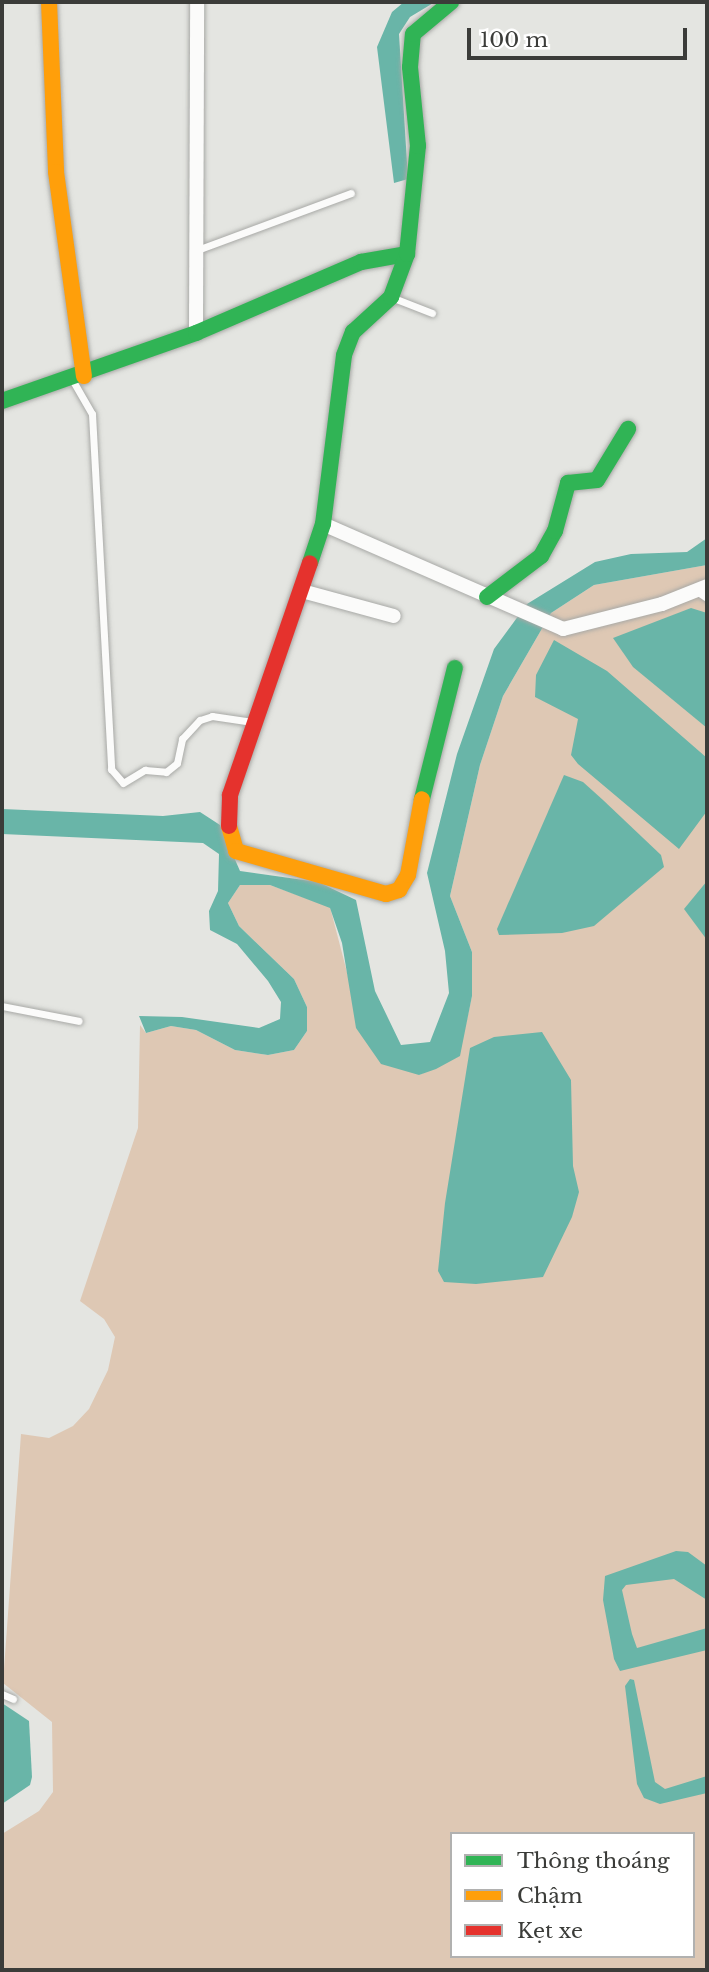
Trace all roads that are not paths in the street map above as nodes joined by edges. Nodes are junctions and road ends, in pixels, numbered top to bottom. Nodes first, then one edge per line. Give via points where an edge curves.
1 (49, 2) edge
2 (197, 2) edge
3 (451, 2) edge
4 (351, 193) dead end
5 (196, 250) junction
6 (407, 254) junction
7 (391, 297) junction
8 (432, 313) dead end
9 (196, 333) junction
10 (78, 378) junction
11 (2, 401) edge
12 (628, 429) dead end
13 (323, 524) junction
14 (302, 591) junction
15 (704, 592) edge
16 (487, 597) junction
17 (394, 616) dead end
18 (455, 668) dead end
19 (257, 722) junction
20 (2, 1006) edge
21 (79, 1021) dead end
22 (2, 1694) edge
23 (13, 1699) dead end

1 - 10 street via 55,172
2 - 5 street
3 - 6 street via 422,24 410,46 418,146
4 - 5 lane
5 - 9 street
6 - 7 street
6 - 9 street via 361,262
7 - 8 lane
7 - 13 street via 353,332 344,355
9 - 10 street
10 - 11 street
10 - 19 lane via 92,414 107,742 116,779 123,783 145,770 173,769 182,739 200,720 212,716
12 - 16 street via 597,480 568,483 555,531 541,556
13 - 14 street
13 - 16 street
14 - 17 street
14 - 19 street
15 - 16 street via 582,625 552,626
18 - 19 street via 426,777 408,875 399,890 386,894 236,851 229,832 230,795 241,754
20 - 21 lane
22 - 23 lane

